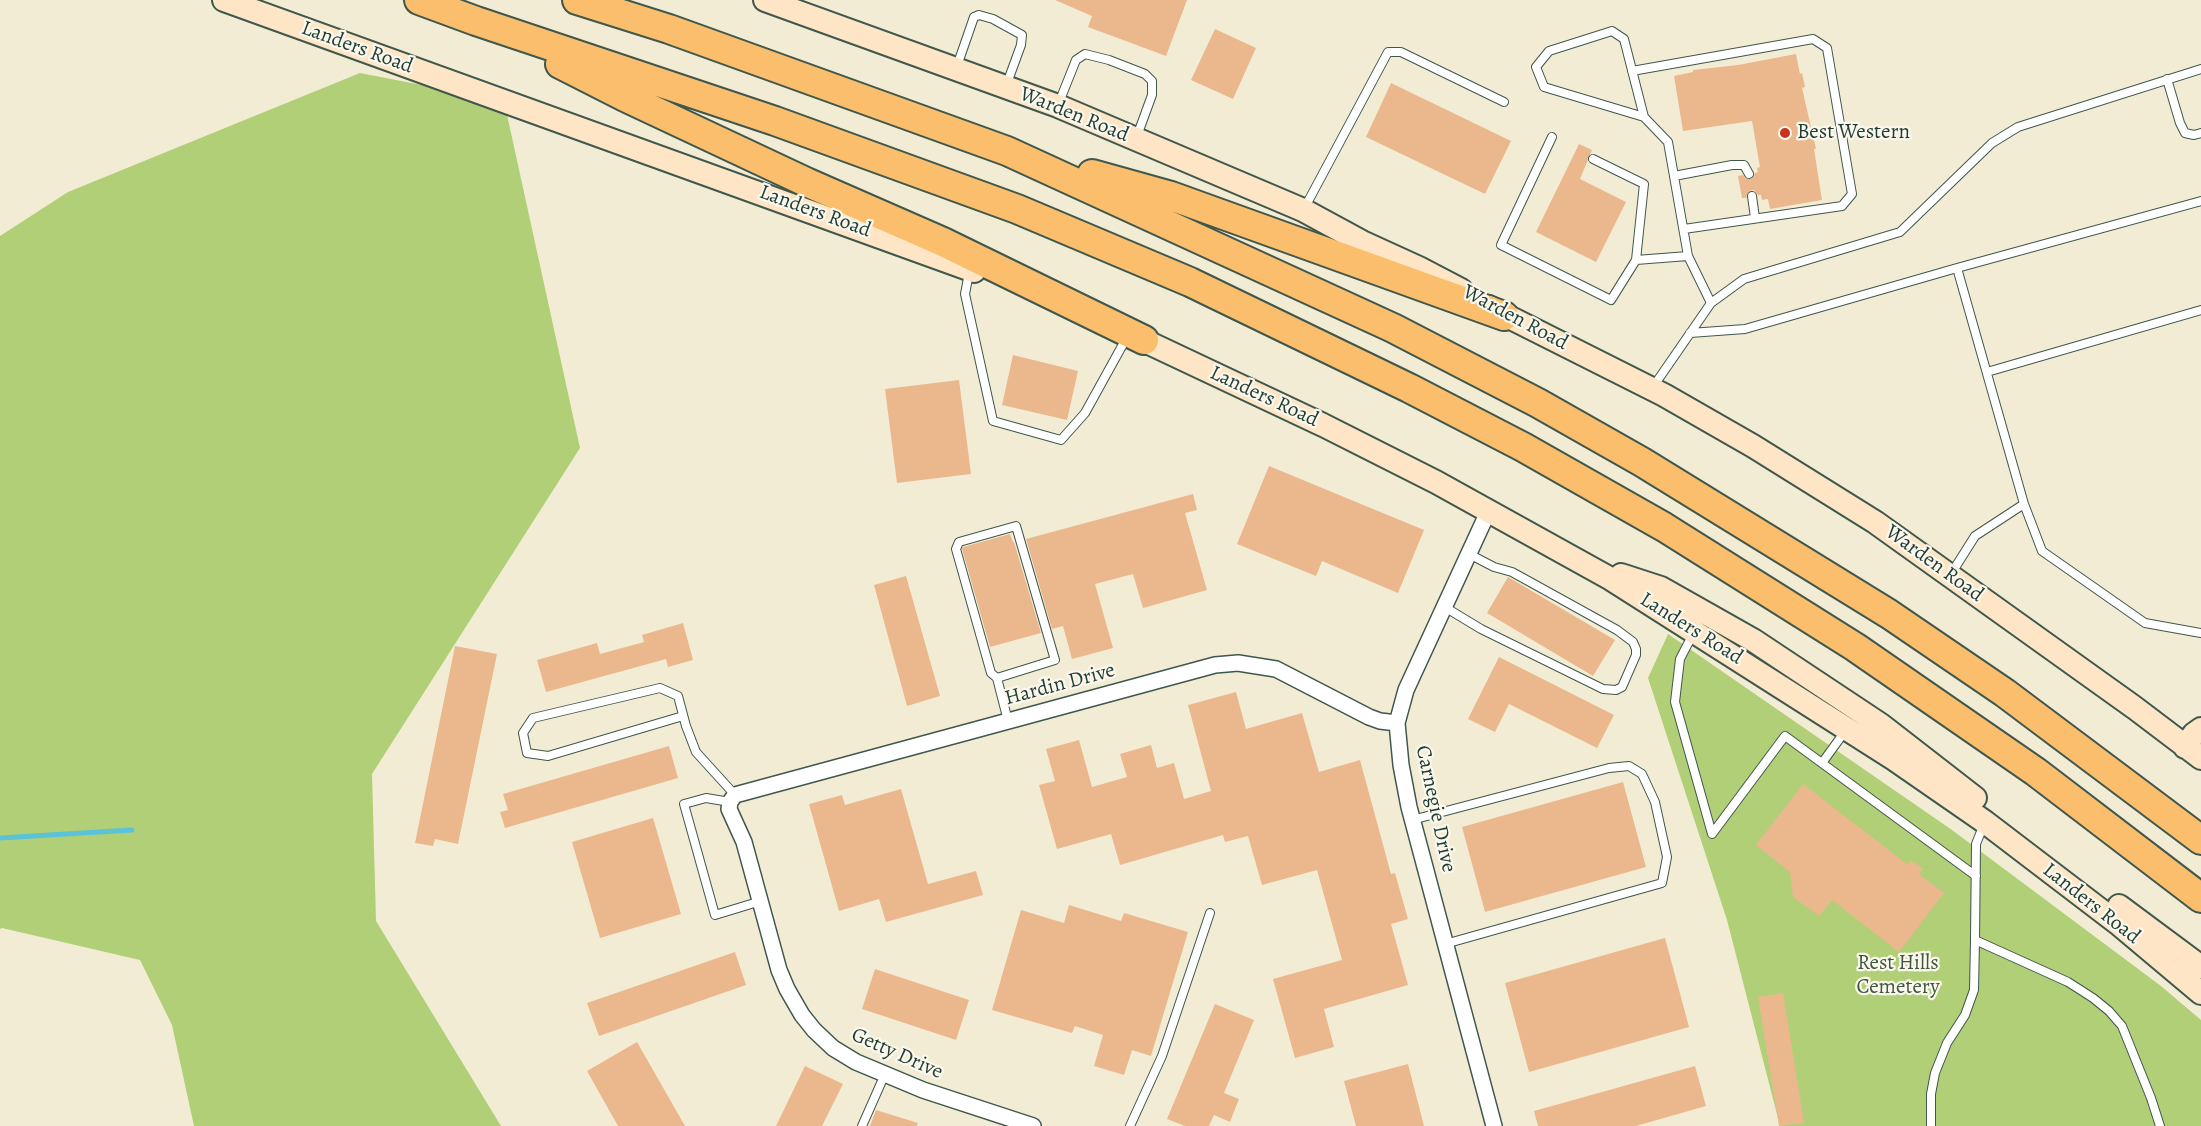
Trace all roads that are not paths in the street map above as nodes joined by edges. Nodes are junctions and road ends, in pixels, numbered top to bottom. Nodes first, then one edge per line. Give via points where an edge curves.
1 (224, 0) edge
2 (419, 0) edge
3 (577, 0) edge
4 (765, 0) edge
5 (476, 21) junction
6 (956, 69) junction
7 (2201, 69) edge
8 (1632, 71) junction
9 (2166, 79) junction
10 (1005, 87) junction
11 (1504, 102) dead end
12 (1058, 106) junction
13 (1644, 117) junction
14 (2201, 133) edge
15 (1552, 137) dead end
16 (1136, 140) junction
17 (1007, 151) junction
18 (1593, 159) dead end
19 (1749, 174) dead end
20 (1674, 177) junction
21 (1752, 196) dead end
22 (2201, 201) edge
23 (1303, 210) junction
24 (1755, 218) junction
25 (1684, 229) junction
26 (1688, 256) junction
27 (1635, 260) junction
28 (1957, 268) junction
29 (970, 269) junction
30 (1711, 303) junction
31 (2201, 310) edge
32 (1504, 316) junction
33 (1690, 333) junction
34 (1137, 337) junction
35 (1987, 372) junction
36 (1652, 388) junction
37 (2024, 504) junction
38 (1488, 512) junction
39 (1469, 554) junction
40 (1580, 562) junction
41 (1950, 576) junction
42 (1443, 606) junction
43 (1695, 630) junction
44 (2201, 633) edge
45 (997, 678) junction
46 (683, 716) junction
47 (1008, 721) junction
48 (1397, 723) junction
49 (1846, 729) junction
50 (2201, 729) edge
51 (2193, 752) edge
52 (1822, 763) junction
53 (733, 798) junction
54 (1412, 820) junction
55 (1985, 822) junction
56 (2201, 840) edge
57 (1976, 876) junction
58 (2201, 898) edge
59 (761, 901) junction
60 (1210, 913) dead end
61 (1975, 940) junction
62 (1445, 944) junction
63 (2201, 967) edge
64 (2201, 993) edge
65 (885, 1074) junction
66 (862, 1126) edge
67 (1033, 1126) edge
68 (1130, 1126) edge
69 (1494, 1126) edge
70 (1931, 1126) edge
71 (2160, 1126) edge

1 - 29 main road, Landers Road
2 - 5 highway
3 - 17 highway
4 - 6 main road, Warden Road
5 - 34 highway via 625,98 943,242
5 - 58 highway via 775,121 1017,209 1190,282 1409,388 1664,527 1855,646 2036,772
6 - 10 main road, Warden Road
6 - 10 lane via 974,17 993,19 1022,35 1023,40
7 - 9 lane
8 - 13 lane
8 - 13 lane via 1624,39 1612,31 1549,51 1536,67 1544,87
8 - 24 lane via 1813,39 1827,48 1852,194 1842,206
9 - 14 lane via 2185,133
9 - 30 lane via 2018,128 1992,143 1899,232 1744,279
10 - 12 main road, Warden Road
11 - 23 lane via 1401,52 1388,52
12 - 16 main road, Warden Road
12 - 16 lane via 1076,60 1085,54 1145,74 1152,81 1152,95
13 - 20 lane via 1668,142
15 - 27 lane via 1501,245 1611,300
16 - 23 main road, Warden Road
17 - 32 highway via 1170,196
17 - 56 highway via 1393,328 1642,462 1889,614 2005,693
18 - 27 lane via 1644,184
19 - 20 lane via 1744,165 1732,165
20 - 25 lane
21 - 24 lane
22 - 28 lane
23 - 32 main road, Warden Road
24 - 25 lane
25 - 26 lane
26 - 27 lane
26 - 30 lane
28 - 33 lane via 1745,329
28 - 35 lane
29 - 34 main road, Landers Road
29 - 34 lane via 965,294 993,421 1061,440 1085,413
30 - 33 lane
31 - 35 lane
32 - 36 main road, Warden Road
33 - 36 lane
34 - 38 main road, Landers Road via 1333,430
35 - 37 lane
36 - 41 main road, Warden Road via 1875,522
37 - 41 lane via 1975,536
37 - 44 lane via 2042,551 2145,623
38 - 39 street, Carnegie Drive
38 - 40 main road, Landers Road
39 - 42 street, Carnegie Drive
39 - 42 lane via 1512,572 1633,642 1636,655 1622,687 1603,689
40 - 43 main road, Landers Road
40 - 63 main road via 1661,588 1763,647 1881,725
41 - 51 main road, Warden Road
42 - 48 street, Carnegie Drive via 1406,690
43 - 49 main road, Landers Road
43 - 52 lane via 1680,658 1675,702 1712,834 1785,736
45 - 45 lane via 1055,660 1016,526 959,543 956,549 991,673
45 - 47 lane
46 - 46 lane via 678,696 660,688 533,718 523,733 527,753 548,756
46 - 53 lane via 696,752
47 - 48 street, Hardin Drive via 1215,665 1238,663 1276,669 1370,717
47 - 53 street, Hardin Drive
48 - 54 street, Carnegie Drive
49 - 52 lane
49 - 55 main road, Landers Road
50 - 51 main road via 2194,734
52 - 57 lane
53 - 59 street, Getty Drive via 729,809 744,842
53 - 59 lane via 706,798 684,804 715,915
54 - 62 street, Carnegie Drive
54 - 62 lane via 1629,766 1642,774 1655,802 1667,857 1662,883
55 - 57 lane via 1976,844
55 - 64 main road, Landers Road via 2120,925
57 - 61 lane
59 - 65 street, Getty Drive via 779,970 802,1015 833,1048
60 - 68 lane via 1162,1056
61 - 70 lane via 1974,990 1935,1073
61 - 71 lane via 2068,982 2109,1011 2122,1026
62 - 69 street, Carnegie Drive
65 - 66 lane
65 - 67 street, Getty Drive

